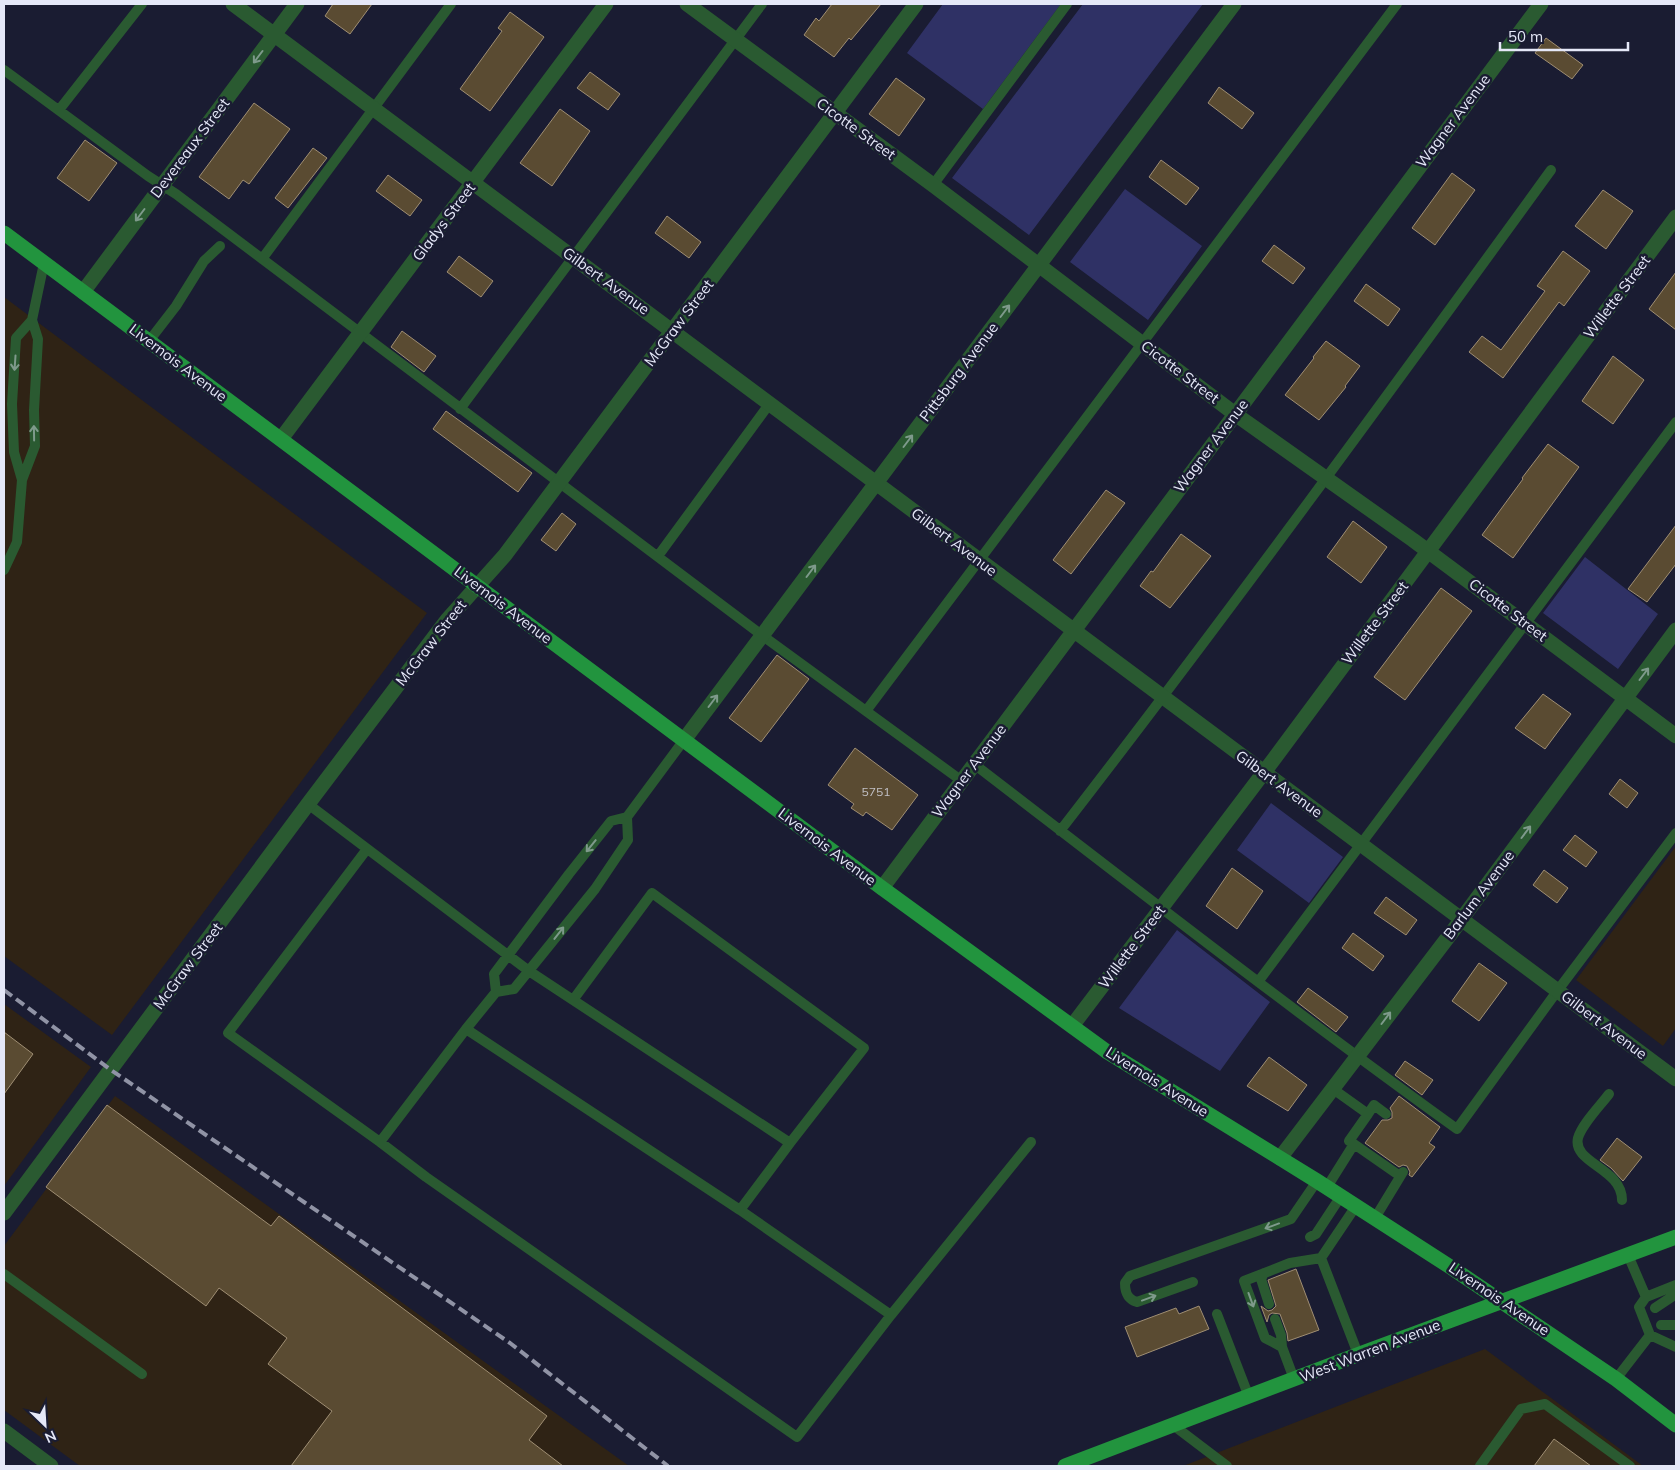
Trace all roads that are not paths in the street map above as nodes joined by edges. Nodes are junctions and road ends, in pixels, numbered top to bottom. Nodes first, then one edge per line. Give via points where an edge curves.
1 (142, 4) edge
2 (233, 4) edge
3 (298, 4) edge
4 (451, 4) edge
5 (606, 4) edge
6 (687, 4) edge
7 (762, 4) edge
8 (916, 4) edge
9 (1067, 4) edge
10 (1234, 4) edge
11 (1397, 4) edge
12 (1541, 4) edge
13 (275, 34) junction
14 (736, 40) junction
15 (4, 70) edge
16 (373, 109) junction
17 (59, 110) junction
18 (835, 113) junction
19 (1552, 170) dead end
20 (473, 184) junction
21 (932, 185) junction
22 (162, 186) junction
23 (1676, 217) edge
24 (4, 233) edge
25 (220, 246) dead end
26 (573, 258) junction
27 (262, 259) junction
28 (44, 263) junction
29 (1038, 266) junction
30 (83, 292) junction
31 (32, 320) junction
32 (673, 331) junction
33 (361, 334) junction
34 (149, 341) junction
35 (1143, 344) junction
36 (770, 404) junction
37 (460, 408) junction
38 (1235, 414) junction
39 (1676, 422) edge
40 (281, 439) junction
41 (1326, 478) junction
42 (22, 480) junction
43 (559, 483) junction
44 (876, 483) junction
45 (1428, 551) junction
46 (658, 556) junction
47 (978, 560) junction
48 (4, 570) edge
49 (477, 586) junction
50 (1526, 624) junction
51 (1676, 630) edge
52 (1073, 631) junction
53 (762, 636) junction
54 (1163, 698) junction
55 (1626, 698) junction
56 (866, 711) junction
57 (1676, 736) edge
58 (684, 740) junction
59 (974, 764) junction
60 (1264, 772) junction
61 (962, 781) junction
62 (308, 804) junction
63 (627, 817) junction
64 (1060, 832) junction
65 (1676, 833) edge
66 (1361, 844) junction
67 (367, 849) junction
68 (882, 888) junction
69 (1161, 909) junction
70 (1462, 918) junction
71 (508, 956) junction
72 (529, 971) junction
73 (1258, 982) junction
74 (1558, 990) junction
75 (496, 992) junction
76 (573, 1000) junction
77 (1072, 1026) junction
78 (466, 1029) junction
79 (1357, 1057) junction
80 (1676, 1079) edge
81 (1333, 1089) junction
82 (1608, 1094) dead end
83 (1368, 1114) junction
84 (1386, 1114) dead end
85 (380, 1142) junction
86 (1031, 1142) dead end
87 (790, 1143) junction
88 (1354, 1144) junction
89 (1280, 1158) junction
90 (1322, 1184) junction
91 (1341, 1196) junction
92 (1622, 1200) dead end
93 (1356, 1206) junction
94 (740, 1210) junction
95 (4, 1213) edge
96 (1374, 1218) junction
97 (1310, 1237) dead end
98 (1676, 1237) edge
99 (1628, 1255) junction
100 (1321, 1258) junction
101 (1264, 1273) junction
102 (4, 1274) edge
103 (1193, 1282) dead end
104 (1676, 1285) edge
105 (1676, 1295) edge
106 (1646, 1297) junction
107 (1503, 1302) junction
108 (1667, 1303) dead end
109 (1269, 1304) dead end
110 (1655, 1308) dead end
111 (1217, 1314) dead end
112 (891, 1315) junction
113 (1274, 1319) dead end
114 (1675, 1322) edge
115 (1661, 1326) dead end
116 (1650, 1335) junction
117 (1282, 1346) junction
118 (1676, 1347) edge
119 (1358, 1354) junction
120 (142, 1374) dead end
121 (1294, 1379) junction
122 (1616, 1379) junction
123 (1249, 1396) junction
124 (1173, 1425) junction
125 (1676, 1425) edge
126 (4, 1431) edge
127 (51, 1466) edge
128 (1064, 1466) edge
129 (1227, 1466) edge
130 (1480, 1466) edge
131 (1630, 1466) edge

1 - 17 lane
2 - 13 street, Gilbert Avenue
3 - 13 street, Devereaux Street
4 - 16 lane
5 - 20 street, Gladys Street
6 - 14 street, Cicotte Street
7 - 14 lane
8 - 18 street, McGraw Street
9 - 21 lane
10 - 29 street, Pittsburg Avenue
11 - 35 lane
12 - 38 street, Wagner Avenue
13 - 16 street, Gilbert Avenue
13 -> 22 street, Devereaux Street
14 - 18 street, Cicotte Street
14 - 26 lane
15 - 17 lane
16 - 20 street, Gilbert Avenue
16 - 27 lane
17 - 22 lane
18 - 21 street, Cicotte Street
18 - 32 street, McGraw Street
19 - 41 lane
20 - 26 street, Gilbert Avenue
20 - 33 street, Gladys Street
21 - 29 street, Cicotte Street
22 - 27 lane
22 -> 30 street, Devereaux Street
23 - 45 street, Willette Street
24 - 28 main road, Livernois Avenue
25 - 34 lane via 204,261
26 - 32 street, Gilbert Avenue
26 - 37 lane
27 - 33 lane
28 - 30 main road, Livernois Avenue
28 - 31 lane
29 - 35 street, Cicotte Street
44 -> 29 street, Pittsburg Avenue
30 - 34 main road, Livernois Avenue
42 -> 31 lane via 34,446 38,339
31 -> 42 lane via 16,338 12,404 14,452
32 - 36 street, Gilbert Avenue
32 - 43 street, McGraw Street
33 - 37 lane
33 - 40 street, Gladys Street
34 - 40 main road, Livernois Avenue
35 - 38 street, Cicotte Street
35 - 47 lane
36 - 44 street, Gilbert Avenue
36 - 46 lane
37 - 43 lane
38 - 41 street, Cicotte Street
38 - 52 street, Wagner Avenue
39 - 50 lane
40 - 49 main road, Livernois Avenue
41 - 45 street, Cicotte Street
41 - 54 lane
42 - 48 lane via 17,542
43 - 46 lane
43 - 49 street, McGraw Street via 506,555
44 - 47 street, Gilbert Avenue
53 -> 44 street, Pittsburg Avenue
45 - 50 street, Cicotte Street
45 - 60 street, Willette Street
46 - 53 lane
47 - 52 street, Gilbert Avenue
47 - 56 lane
49 - 58 main road, Livernois Avenue
49 - 62 street, McGraw Street via 447,620
50 - 55 street, Cicotte Street
50 - 66 lane
55 -> 51 street, Barlum Avenue
52 - 54 street, Gilbert Avenue
52 - 59 street, Wagner Avenue
53 - 56 lane
58 -> 53 street, Pittsburg Avenue
54 - 60 street, Gilbert Avenue
54 - 64 lane
55 - 57 street, Cicotte Street
70 -> 55 street, Barlum Avenue
56 - 61 lane
58 - 63 lane
58 - 68 main road, Livernois Avenue
59 - 61 street, Wagner Avenue
59 - 64 lane
60 - 66 street, Gilbert Avenue
60 - 69 street, Willette Street
61 - 68 street, Wagner Avenue
62 - 67 lane
62 - 95 street, McGraw Street
63 -> 71 lane via 611,821
72 -> 63 lane via 595,888 628,840
64 - 69 lane
65 - 74 lane
66 - 70 street, Gilbert Avenue
66 - 73 lane
67 - 71 lane
67 - 85 lane via 228,1033
68 - 77 main road, Livernois Avenue
69 - 73 lane
69 - 77 street, Willette Street
70 - 74 street, Gilbert Avenue
79 -> 70 street, Barlum Avenue
71 - 72 lane
71 - 75 lane via 494,974
72 - 75 lane via 514,989
72 - 76 lane
73 - 79 lane
74 - 79 lane via 1457,1129
74 - 80 street, Gilbert Avenue
75 - 78 lane
76 - 87 lane
76 - 87 lane via 652,893 864,1048
77 - 89 main road, Livernois Avenue via 1106,1051
78 - 85 lane
78 - 94 lane
79 - 81 street, Barlum Avenue
81 - 83 lane
81 - 89 street, Barlum Avenue
82 - 92 lane via 1581,1131 1577,1147 1581,1154 1617,1182
83 - 84 lane via 1374,1105
83 - 88 lane via 1349,1141
85 - 112 lane via 797,1437
86 - 112 lane
87 - 94 lane
88 - 90 lane
88 - 96 lane via 1402,1174
89 - 90 main road, Livernois Avenue
90 - 91 main road, Livernois Avenue
90 -> 103 lane via 1291,1219 1130,1276 1125,1288 1127,1296 1137,1302
91 - 93 main road, Livernois Avenue
91 - 97 lane via 1316,1234
93 - 96 main road, Livernois Avenue
93 - 100 lane
94 - 112 lane
96 - 107 main road, Livernois Avenue
98 - 99 main road, West Warren Avenue
99 - 106 lane
99 - 107 main road, West Warren Avenue
100 - 101 lane via 1290,1263
100 - 119 lane
101 - 109 lane via 1261,1279
101 -> 117 lane via 1244,1281 1265,1338
102 - 120 lane
104 - 106 lane
105 - 108 lane
105 - 110 lane
106 - 116 lane via 1638,1307
107 - 119 main road, West Warren Avenue
107 - 122 main road, Livernois Avenue
111 - 123 lane
113 - 117 lane
114 - 115 lane
116 - 118 lane
116 - 122 lane
117 - 121 lane
119 - 121 main road, West Warren Avenue
121 - 123 main road, West Warren Avenue
122 - 125 main road, Livernois Avenue
123 - 124 main road, West Warren Avenue
124 - 128 main road, West Warren Avenue
124 - 129 lane
126 - 127 street
130 - 131 lane via 1521,1410 1545,1404

